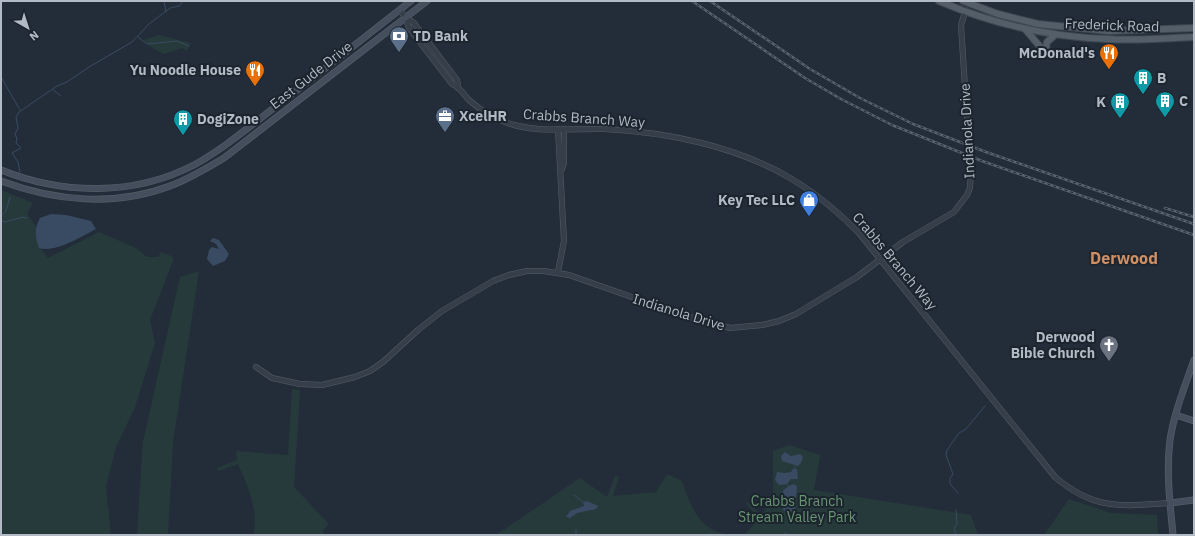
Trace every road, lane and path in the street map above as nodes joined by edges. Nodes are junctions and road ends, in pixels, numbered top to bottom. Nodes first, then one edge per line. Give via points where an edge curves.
1 (411, 1) edge
2 (427, 1) edge
3 (939, 1) edge
4 (964, 1) edge
5 (971, 2) edge
6 (400, 10) junction
7 (964, 12) junction
8 (406, 17) junction
9 (1194, 28) edge
10 (1025, 29) junction
11 (1055, 35) junction
12 (1194, 37) edge
13 (561, 129) junction
14 (1, 170) edge
15 (1, 181) edge
16 (106, 189) junction
17 (107, 199) junction
18 (881, 259) junction
19 (558, 272) junction
20 (1194, 360) edge
21 (256, 367) dead end
22 (1176, 414) junction
23 (1194, 415) edge
24 (1194, 421) edge
25 (1194, 500) edge
26 (1170, 503) junction
27 (1173, 535) edge

1 - 6 main road, East Gude Drive
2 - 8 main road, East Gude Drive
3 - 7 main road, Frederick Road
4 - 5 main road, Frederick Road
4 - 7 street, Indianola Drive
5 - 7 street
5 - 9 main road, Frederick Road via 998,14 1038,24 1109,31
6 - 8 street, Crabbs Branch Way
6 - 16 main road, East Gude Drive via 219,150 155,180
7 - 10 main road, Frederick Road
7 - 18 street, Indianola Drive, bridge via 961,25 970,188 958,208 945,218 912,235
8 - 13 street, Crabbs Branch Way via 409,28 452,84 458,86 468,99 482,110 502,121 531,128
8 - 17 main road, East Gude Drive via 224,158 198,174 169,186
10 - 11 main road, Frederick Road
10 - 11 main road via 1050,55 1046,47 1047,42
11 - 12 main road, Frederick Road via 1109,40
13 - 18 street, Crabbs Branch Way via 633,131 677,138 755,161 790,178 834,209
13 - 19 street via 564,241
14 - 16 main road, East Gude Drive via 56,186
15 - 17 main road, East Gude Drive via 47,194
16 - 17 main road
18 - 19 street, Indianola Drive via 857,277 796,314 762,325 730,328 686,316
18 - 26 street, Crabbs Branch Way via 1055,477 1083,497 1100,503
19 - 21 street, Indianola Drive via 527,271 509,274 493,281 432,318 370,371 347,380 322,385 300,384 272,378
20 - 22 main road
22 - 23 main road
22 - 24 main road
22 - 26 main road via 1168,460
25 - 26 main road, Crabbs Branch Way
26 - 27 main road

